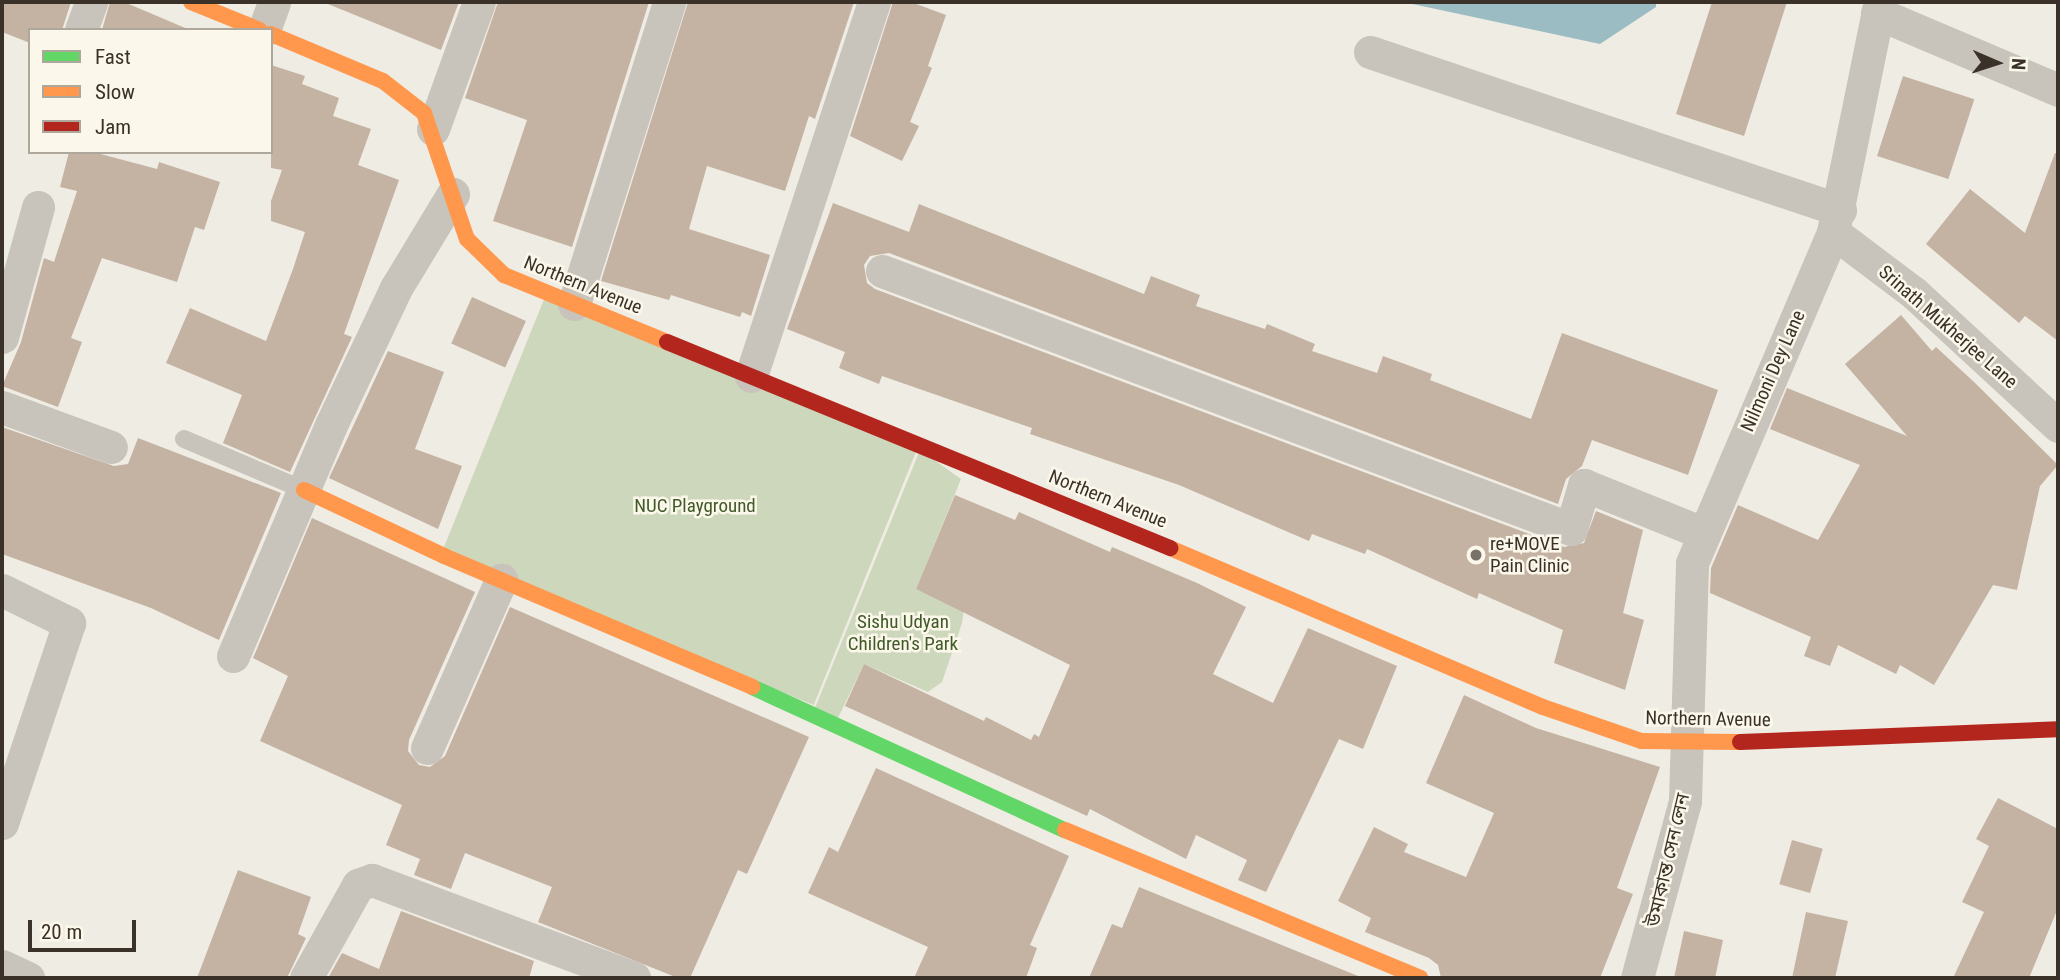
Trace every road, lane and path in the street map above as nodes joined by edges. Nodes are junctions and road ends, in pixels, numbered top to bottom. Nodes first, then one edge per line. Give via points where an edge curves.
1 (91, 2) edge
2 (191, 2) edge
3 (274, 2) edge
4 (479, 2) edge
5 (669, 2) edge
6 (874, 2) edge
7 (1879, 7) edge
8 (83, 28) edge
9 (257, 28) edge
10 (263, 28) edge
11 (273, 35) edge
12 (1370, 52) dead end
13 (2058, 90) edge
14 (433, 129) junction
15 (453, 194) junction
16 (38, 207) dead end
17 (1837, 221) junction
18 (882, 271) dead end
19 (574, 304) junction
20 (2, 337) edge
21 (751, 376) junction
22 (2, 407) edge
23 (2058, 426) edge
24 (184, 439) dead end
25 (111, 447) dead end
26 (304, 491) junction
27 (1703, 533) junction
28 (501, 580) junction
29 (2, 590) edge
30 (233, 656) dead end
31 (2058, 729) edge
32 (1686, 741) junction
33 (427, 748) dead end
34 (2, 823) edge
35 (2, 966) edge
36 (28, 978) edge
37 (306, 978) edge
38 (634, 978) edge
39 (1420, 978) edge
40 (1637, 978) edge

1 - 8 street
2 - 9 street
3 - 10 street
4 - 14 street
5 - 19 street
6 - 21 street
7 - 13 street
7 - 17 street, Nilmoni Dey Lane
11 - 14 street, Northern Avenue via 383,82 424,113
12 - 17 street, Srinath Mukherjee Lane
14 - 15 street, Northern Avenue
15 - 19 street, Northern Avenue via 467,239 504,275
15 - 26 street via 396,288
16 - 20 street
17 - 23 street, Srinath Mukherjee Lane
17 - 27 street, Nilmoni Dey Lane
18 - 27 street via 1571,529 1584,485
19 - 21 street, Northern Avenue
21 - 32 street, Northern Avenue via 1376,632 1543,707 1640,741
22 - 25 street
24 - 26 lane
26 - 28 street
26 - 30 street
27 - 32 street, Nilmoni Dey Lane via 1692,563
28 - 33 street
28 - 39 street via 673,651 1124,857
29 - 34 street via 69,623
31 - 32 street, Northern Avenue via 1798,741
32 - 40 street, উমাকান্ত সেন লেন via 1685,801
35 - 36 street
37 - 38 street via 358,885 372,880

